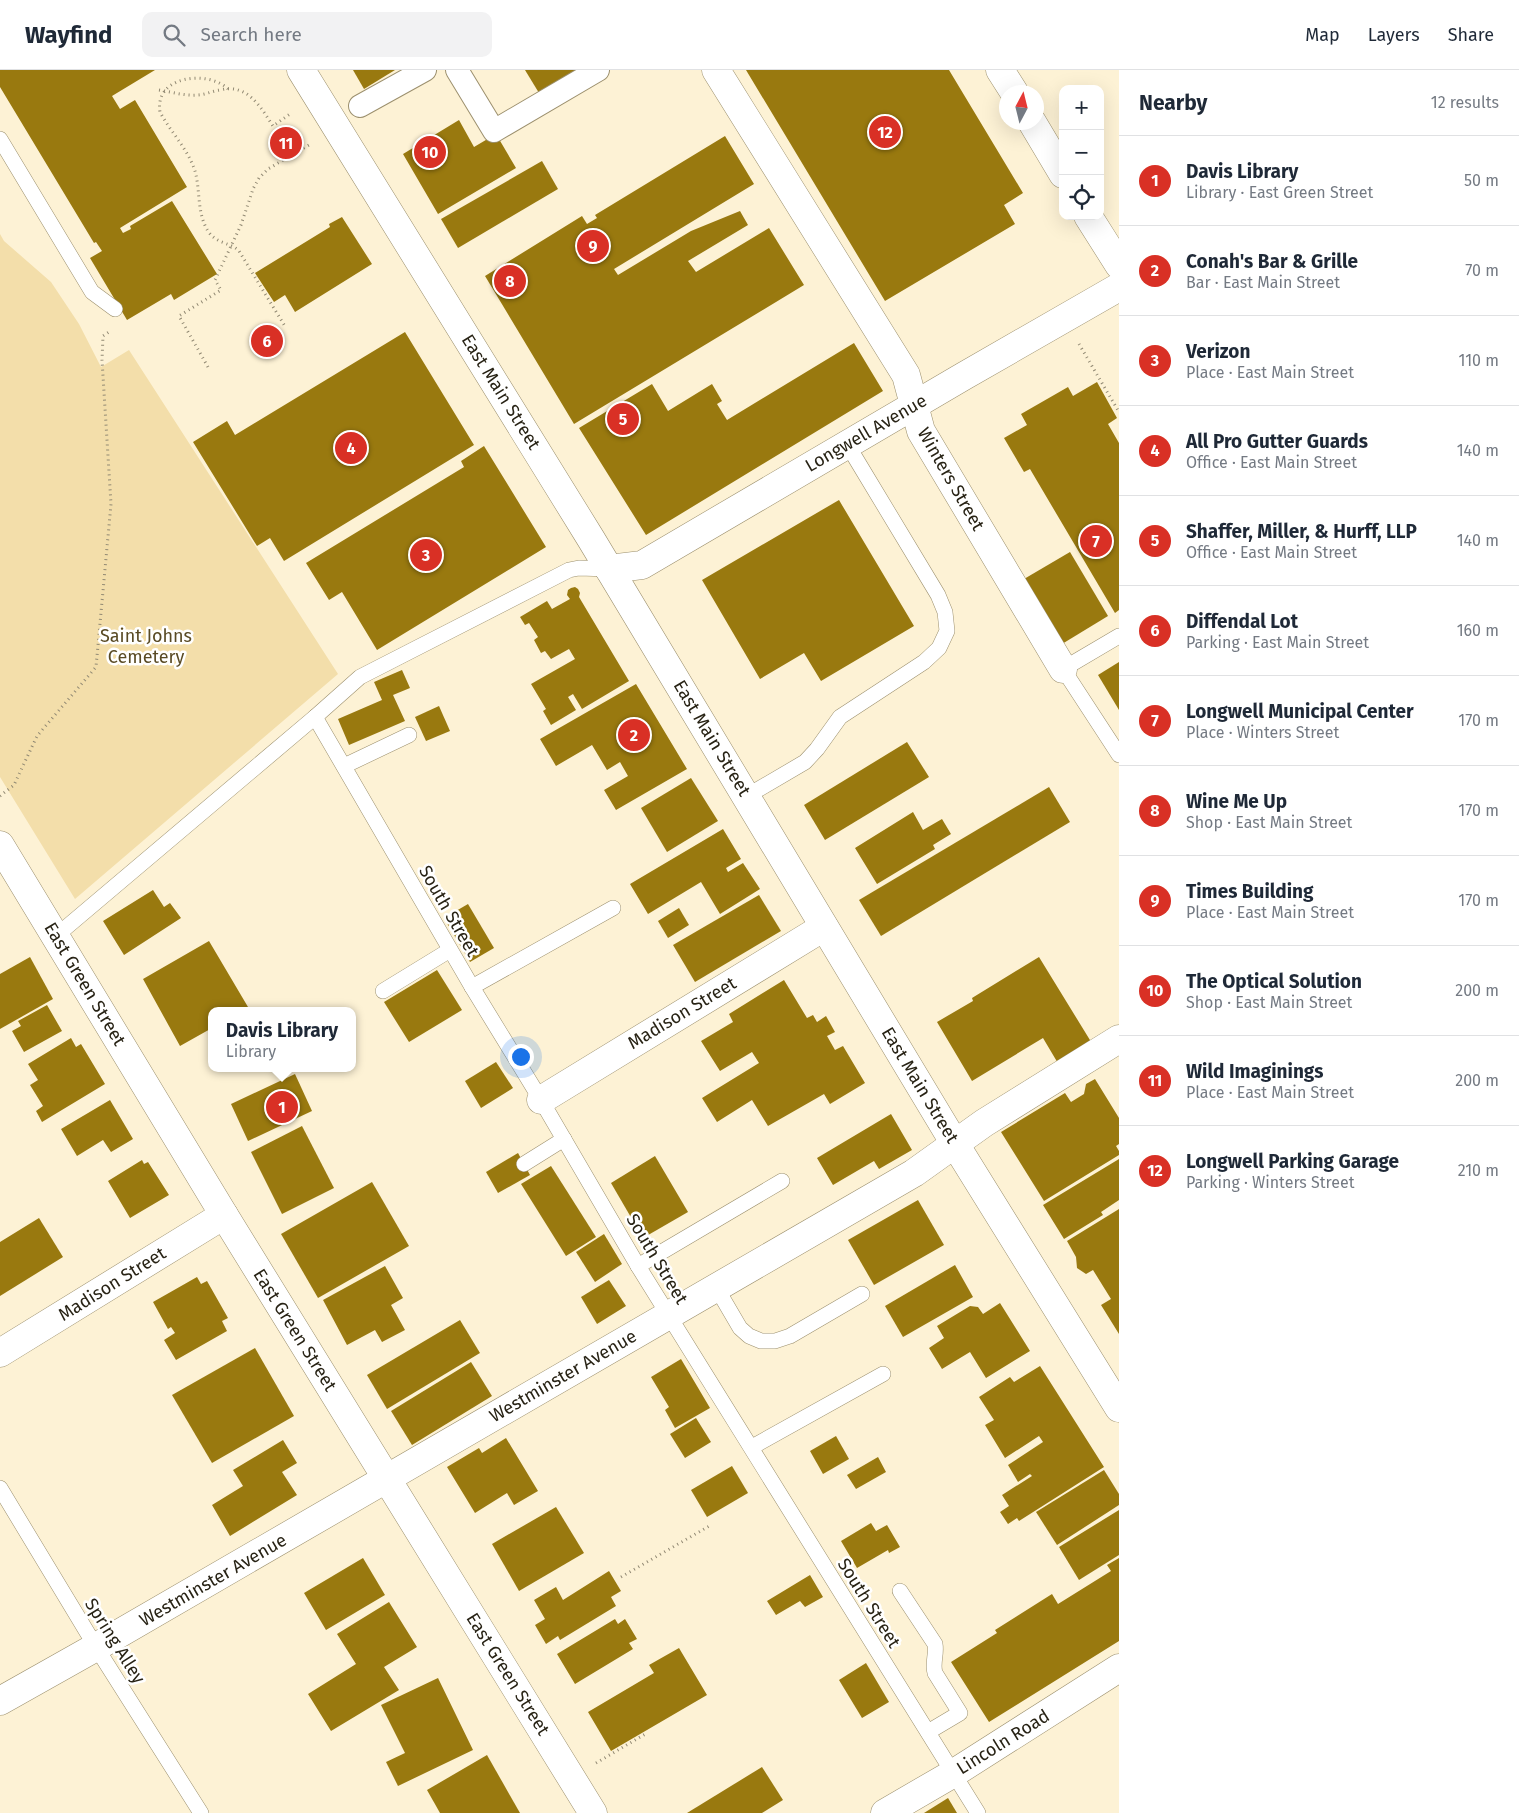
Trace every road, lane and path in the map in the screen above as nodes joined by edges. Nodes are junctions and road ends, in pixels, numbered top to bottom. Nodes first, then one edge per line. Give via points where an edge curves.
1 (301, 70) edge
2 (425, 70) edge
3 (457, 70) edge
4 (598, 70) edge
5 (716, 70) edge
6 (1000, 70) edge
7 (202, 73) dead end
8 (185, 74) dead end
9 (1010, 85) edge
10 (228, 88) junction
11 (160, 91) junction
12 (360, 106) dead end
13 (290, 114) dead end
14 (1037, 130) edge
15 (0, 139) edge
16 (309, 145) dead end
17 (1059, 167) edge
18 (1091, 220) edge
19 (231, 246) junction
20 (1119, 265) edge
21 (1119, 288) edge
22 (115, 309) dead end
23 (286, 328) dead end
24 (104, 336) dead end
25 (1076, 340) dead end
26 (208, 367) dead end
27 (914, 405) junction
28 (1119, 412) edge
29 (847, 444) junction
30 (609, 568) junction
31 (1119, 636) edge
32 (1063, 670) junction
33 (315, 717) junction
34 (410, 734) dead end
35 (1119, 755) edge
36 (344, 766) junction
37 (0, 796) edge
38 (747, 796) junction
39 (0, 845) edge
40 (613, 908) dead end
41 (824, 926) junction
42 (56, 936) junction
43 (450, 950) junction
44 (472, 987) junction
45 (383, 991) dead end
46 (1119, 1039) edge
47 (541, 1100) junction
48 (564, 1139) junction
49 (955, 1144) junction
50 (524, 1164) dead end
51 (782, 1181) dead end
52 (224, 1215) junction
53 (638, 1266) junction
54 (716, 1287) junction
55 (862, 1294) dead end
56 (668, 1315) junction
57 (0, 1353) edge
58 (883, 1374) dead end
59 (1119, 1408) edge
60 (752, 1447) junction
61 (387, 1478) junction
62 (0, 1488) edge
63 (711, 1525) dead end
64 (621, 1577) dead end
65 (900, 1591) dead end
66 (96, 1647) junction
67 (1119, 1668) edge
68 (0, 1701) edge
69 (928, 1732) junction
70 (648, 1733) dead end
71 (594, 1765) dead end
72 (954, 1773) junction
73 (201, 1813) edge
74 (593, 1813) edge
75 (885, 1813) edge
76 (978, 1813) edge

1 - 30 street, East Main Street
2 - 12 street
3 - 4 street via 494,130
5 - 27 street, Winters Street via 906,375
6 - 9 street
7 - 10 path via 220,79
8 - 11 path
10 - 11 path via 198,95
10 - 13 path via 249,94 273,126
11 - 19 path via 160,112 194,168 204,223 213,237
14 - 17 street
15 - 22 lane via 92,292
16 - 19 path via 268,169 259,178
18 - 20 street
19 - 23 path via 239,251
19 - 26 path via 215,280 221,290 179,316
21 - 27 street, Longwell Avenue
24 - 37 path via 102,360 111,504 96,667 37,736 14,785
25 - 28 path
27 - 29 street, Longwell Avenue
27 - 32 street, Winters Street via 921,431
29 - 30 street, Longwell Avenue via 642,565
29 - 38 lane via 938,595 945,612 947,631 940,648 924,662 840,717 805,762
30 - 33 lane via 570,570 360,677
30 - 38 street, East Main Street
31 - 32 lane
32 - 35 lane, Winters Street
33 - 36 lane, South Street
33 - 42 lane
34 - 36 lane
36 - 43 lane, South Street
38 - 41 street, East Main Street
39 - 42 street, East Green Street
40 - 44 lane
41 - 47 street, Madison Street
41 - 49 street, East Main Street
42 - 52 street, East Green Street
43 - 44 lane, South Street
43 - 45 lane
44 - 47 lane, South Street
46 - 49 street, Westminster Avenue
47 - 48 lane, South Street
48 - 50 lane
48 - 53 lane, South Street
49 - 54 street, Westminster Avenue via 914,1173
49 - 59 street, East Main Street
51 - 53 lane
52 - 57 street, Madison Street
52 - 61 street, East Green Street
53 - 56 lane, South Street
54 - 55 lane via 740,1328 761,1341 776,1341 790,1336
54 - 56 street, Westminster Avenue
56 - 60 lane, South Street
56 - 61 street, Westminster Avenue
58 - 60 lane
60 - 69 lane, South Street
61 - 66 street, Westminster Avenue
61 - 74 street, East Green Street
62 - 66 lane, Spring Alley
63 - 64 path
65 - 69 lane via 935,1644 935,1673 960,1713
66 - 68 street, Westminster Avenue
66 - 73 lane, Spring Alley
67 - 72 street, Lincoln Road
69 - 72 lane, South Street
70 - 71 path
72 - 75 street, Lincoln Road
72 - 76 lane, South Street

